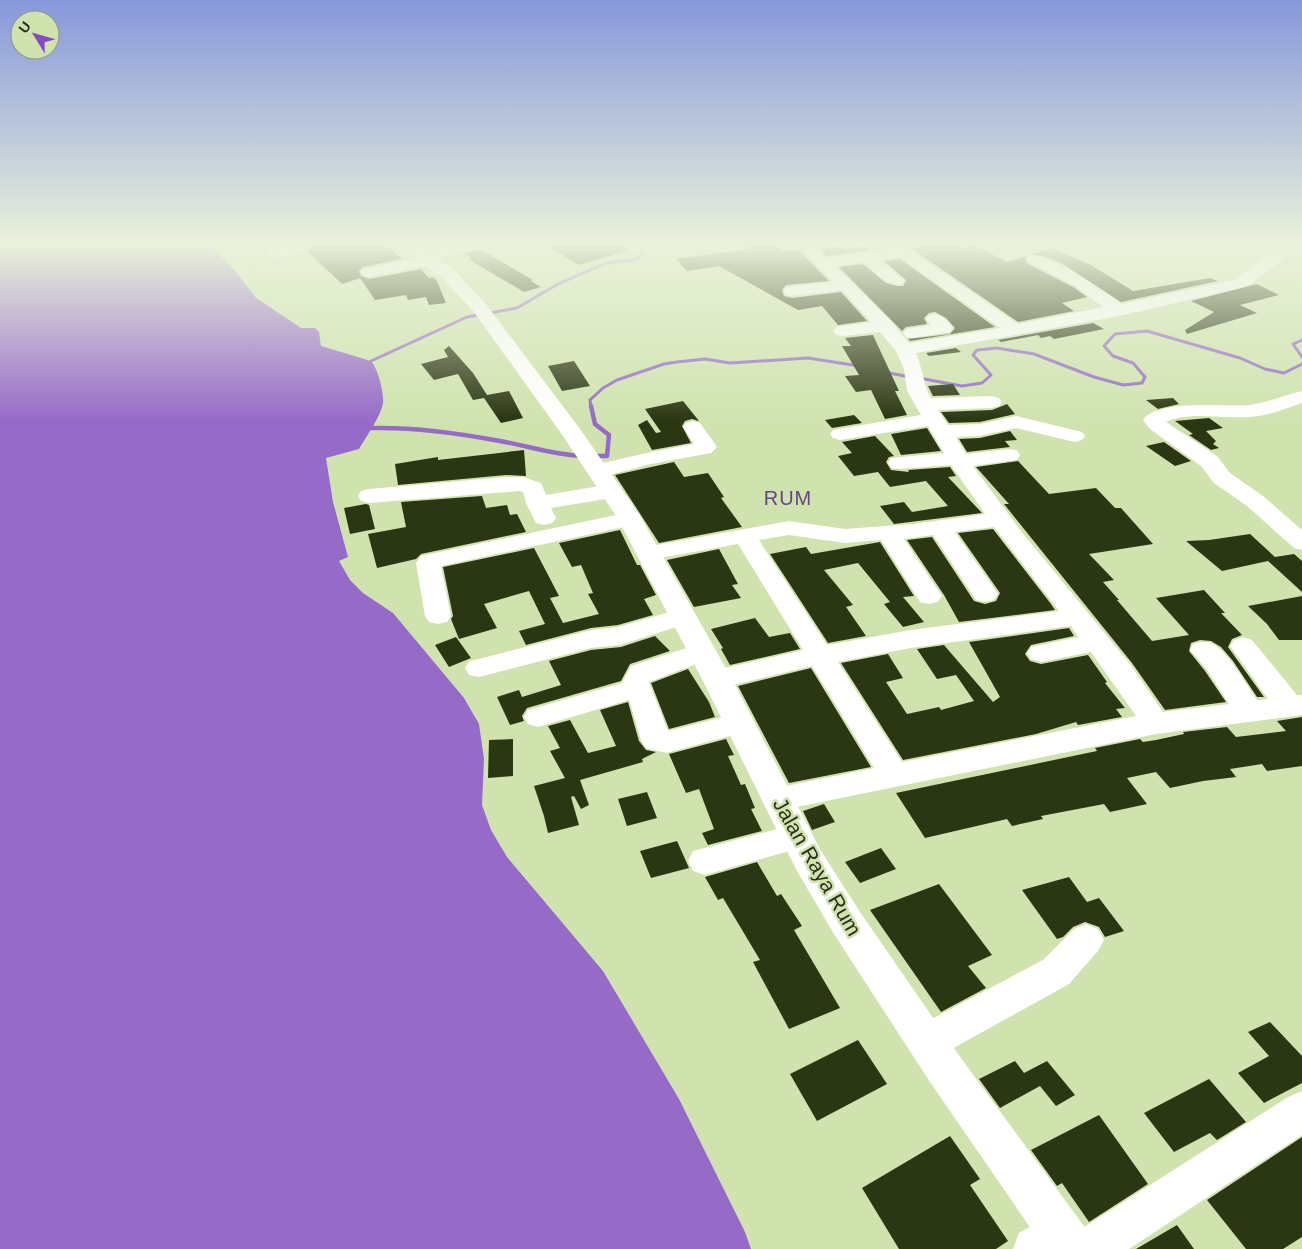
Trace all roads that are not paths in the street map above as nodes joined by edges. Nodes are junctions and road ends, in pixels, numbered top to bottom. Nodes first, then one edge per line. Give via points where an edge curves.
1 (475, 303) edge
2 (863, 303) edge
3 (978, 303) edge
4 (1109, 303) edge
5 (1153, 303) edge
6 (1119, 311) junction
7 (935, 319) dead end
8 (1015, 330) junction
9 (842, 331) dead end
10 (895, 337) junction
11 (1302, 397) edge
12 (992, 402) dead end
13 (932, 418) junction
14 (693, 427) dead end
15 (840, 434) dead end
16 (1075, 436) dead end
17 (1009, 455) dead end
18 (958, 459) junction
19 (899, 463) dead end
20 (601, 476) junction
21 (369, 496) dead end
22 (537, 503) junction
23 (630, 519) junction
24 (1000, 519) junction
25 (940, 528) junction
26 (888, 533) junction
27 (551, 535) junction
28 (744, 535) junction
29 (1302, 542) edge
30 (649, 553) junction
31 (985, 594) dead end
32 (929, 596) dead end
33 (438, 616) dead end
34 (683, 616) junction
35 (1078, 617) junction
36 (1097, 642) junction
37 (1243, 646) dead end
38 (1203, 650) dead end
39 (1041, 653) dead end
40 (818, 656) junction
41 (709, 666) junction
42 (479, 668) dead end
43 (637, 688) junction
44 (1296, 706) edge
45 (1249, 711) junction
46 (538, 716) dead end
47 (1156, 723) junction
48 (739, 724) junction
49 (894, 774) junction
50 (777, 799) junction
51 (796, 837) junction
52 (705, 861) dead end
53 (1086, 940) dead end
54 (926, 1042) junction
55 (1302, 1111) edge
56 (1065, 1245) edge

1 - 20 highway, Jalan Raya Rum
2 - 10 street
3 - 8 street
4 - 6 street
5 - 6 street
6 - 8 street
7 - 10 street via 944,328
8 - 10 street
9 - 10 street
10 - 13 street
11 - 29 street via 1249,411 1191,412 1152,420 1208,461 1222,478 1255,501
12 - 13 street
13 - 15 street
13 - 16 street via 980,430 1016,422
13 - 18 street
14 - 20 street via 706,447 704,449 651,458
17 - 18 street
18 - 19 street
18 - 24 street
20 - 22 street
20 - 23 highway, Jalan Raya Rum
21 - 22 street via 524,484 533,488
22 - 27 street
23 - 27 street
23 - 30 highway, Jalan Raya Rum
24 - 25 street
24 - 35 street
25 - 26 street
25 - 31 street
26 - 28 street via 845,536 789,528
26 - 32 street
27 - 33 street via 430,561
28 - 30 street
28 - 40 street
30 - 34 highway, Jalan Raya Rum
34 - 41 highway, Jalan Raya Rum
34 - 42 street via 620,636 597,637
35 - 36 street
35 - 40 street via 911,639
36 - 39 street
36 - 47 street
37 - 44 street
38 - 45 street via 1217,663
40 - 41 street
40 - 49 street
41 - 43 street via 641,673 635,681
41 - 48 highway, Jalan Raya Rum
43 - 46 street
43 - 48 street via 658,741 666,742
44 - 45 street
45 - 47 street
47 - 49 street
48 - 50 highway, Jalan Raya Rum
49 - 50 street
50 - 51 highway, Jalan Raya Rum
51 - 52 street
51 - 54 highway, Jalan Raya Rum via 847,923
53 - 54 street via 1056,972
54 - 56 highway, Jalan Raya Rum
55 - 56 street

